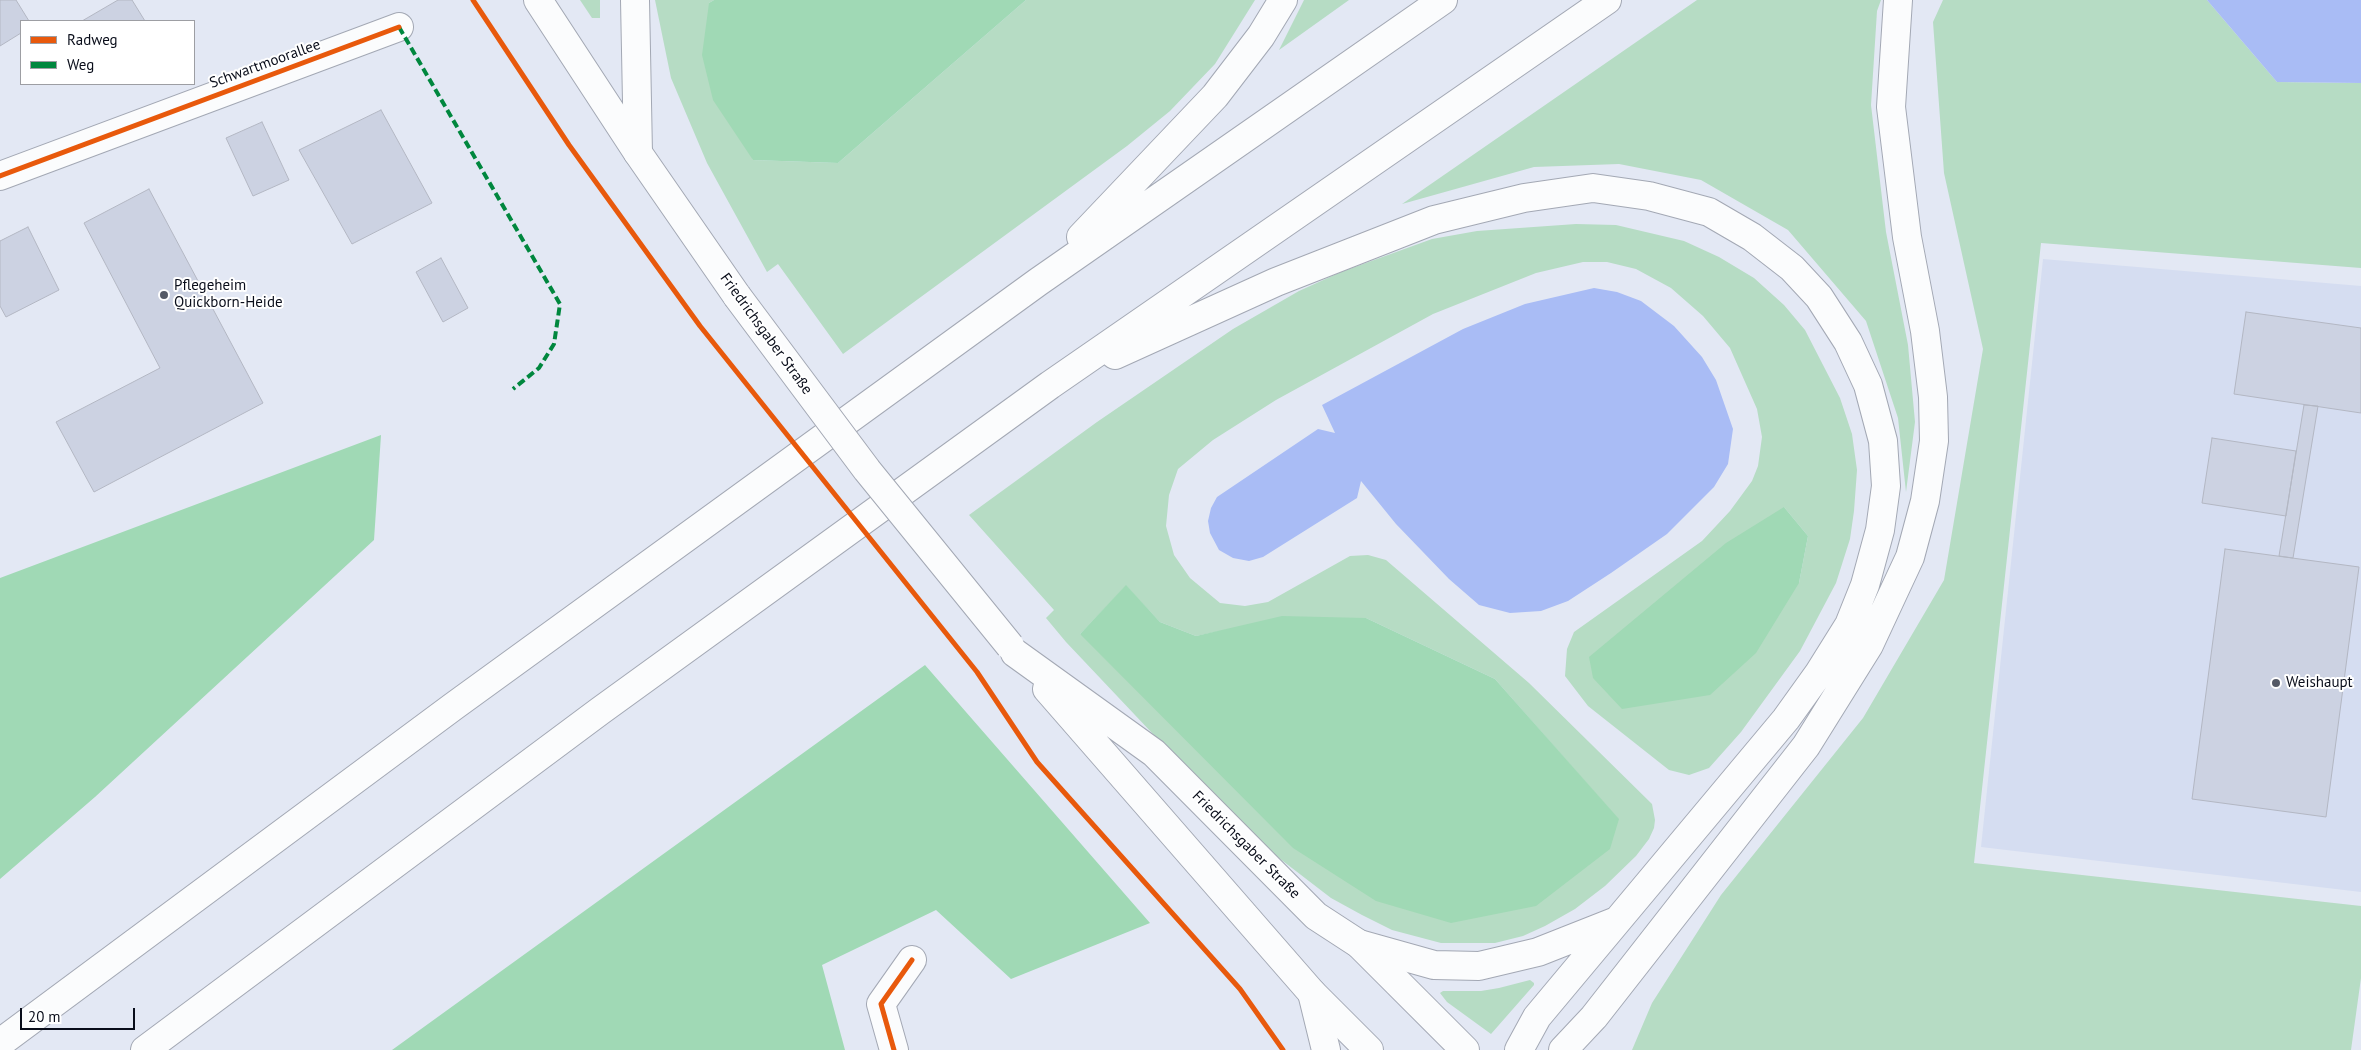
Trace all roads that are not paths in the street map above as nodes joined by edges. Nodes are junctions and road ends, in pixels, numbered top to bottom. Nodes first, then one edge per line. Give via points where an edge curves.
1 (538, 0) edge
2 (635, 0) edge
3 (1283, 0) edge
4 (1443, 0) edge
5 (1607, 0) edge
6 (1898, 0) edge
7 (399, 27) dead end
8 (638, 153) junction
9 (3, 168) edge
10 (1038, 282) junction
11 (1050, 385) junction
12 (1012, 649) junction
13 (1618, 920) junction
14 (1359, 944) junction
15 (912, 960) dead end
16 (1312, 993) junction
17 (1594, 1017) junction
18 (0, 1043) edge
19 (145, 1050) edge
20 (894, 1050) edge
21 (1326, 1050) edge
22 (1369, 1050) edge
23 (1465, 1050) edge
24 (1519, 1050) edge
25 (1563, 1050) edge
26 (1589, 1050) edge

1 - 8 main road, Friedrichsgaber Straße
2 - 8 main road
3 - 10 main road via 1261,36 1215,96
4 - 10 main road
5 - 11 main road
6 - 17 main road via 1890,106 1933,397 1934,441 1925,501 1910,557 1869,645 1806,746
7 - 9 main road, Schwartmoorallee
8 - 12 main road, Friedrichsgaber Straße, bridge via 737,296 867,470
10 - 18 main road via 454,706
11 - 13 main road via 1276,282 1434,220 1524,198 1593,188 1649,196 1709,212 1752,237 1792,268 1819,297 1848,342 1868,385 1883,441 1886,486 1880,530 1849,625 1819,673 1786,720
11 - 19 main road via 600,711
12 - 14 main road, Friedrichsgaber Straße via 1154,754 1316,916
12 - 16 main road, Friedrichsgaber Straße
13 - 14 main road via 1538,952 1479,966 1434,964
13 - 24 main road via 1537,1017
14 - 23 main road, Friedrichsgaber Straße
15 - 20 main road via 881,1004
16 - 21 main road, Friedrichsgaber Straße
16 - 22 main road, Friedrichsgaber Straße
17 - 25 main road
17 - 26 main road

